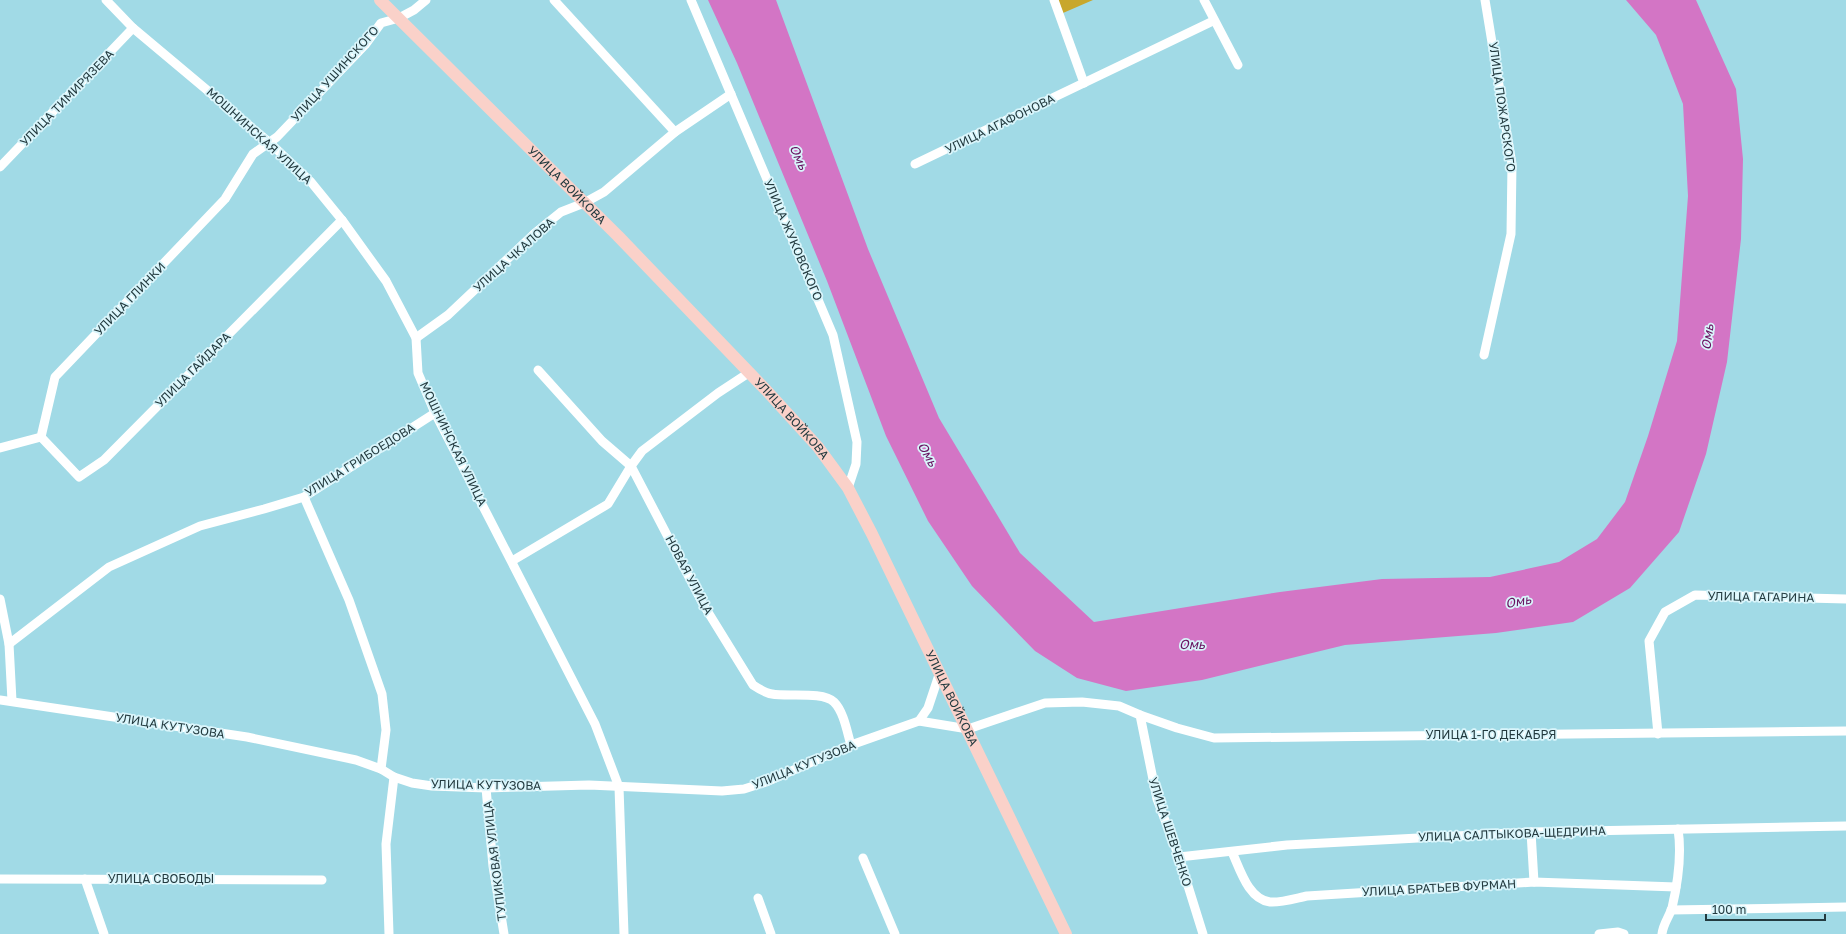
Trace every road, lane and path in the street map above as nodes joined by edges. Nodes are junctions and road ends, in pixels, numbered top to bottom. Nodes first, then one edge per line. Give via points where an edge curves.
1 (106, 0) edge
2 (380, 0) edge
3 (426, 0) edge
4 (554, 0) edge
5 (691, 0) edge
6 (1054, 0) edge
7 (1204, 0) edge
8 (1485, 0) edge
9 (399, 18) junction
10 (1213, 21) junction
11 (133, 28) junction
12 (1238, 65) dead end
13 (1084, 83) junction
14 (731, 94) junction
15 (675, 132) junction
16 (270, 143) junction
17 (916, 164) dead end
18 (0, 167) edge
19 (584, 203) junction
20 (342, 220) junction
21 (416, 338) junction
22 (1484, 356) dead end
23 (538, 370) dead end
24 (750, 372) junction
25 (435, 413) junction
26 (41, 437) junction
27 (0, 448) edge
28 (630, 466) junction
29 (848, 488) junction
30 (304, 497) junction
31 (512, 561) junction
32 (0, 598) edge
33 (1846, 599) edge
34 (9, 644) junction
35 (940, 672) junction
36 (0, 700) edge
37 (12, 701) junction
38 (1140, 715) junction
39 (919, 721) junction
40 (968, 729) junction
41 (1846, 731) edge
42 (1658, 734) junction
43 (851, 745) junction
44 (381, 769) junction
45 (394, 777) junction
46 (619, 786) junction
47 (486, 788) junction
48 (1846, 826) edge
49 (1678, 829) junction
50 (1531, 832) junction
51 (1232, 852) junction
52 (1179, 857) junction
53 (864, 858) dead end
54 (0, 879) edge
55 (85, 879) junction
56 (322, 880) dead end
57 (1534, 882) junction
58 (1676, 887) junction
59 (758, 898) dead end
60 (1846, 908) edge
61 (1672, 910) junction
62 (1065, 933) edge
63 (104, 934) edge
64 (389, 934) edge
65 (504, 934) edge
66 (624, 934) edge
67 (771, 934) edge
68 (895, 934) edge
69 (1203, 934) edge
70 (1599, 934) edge
71 (1624, 934) edge
72 (1662, 934) edge

1 - 11 street, МОШНИНСКАЯ УЛИЦА
2 - 9 main road, УЛИЦА ВОЙКОВА
3 - 9 street, УЛИЦА УШИНСКОГО
4 - 15 street
5 - 14 street, УЛИЦА ЖУКОВСКОГО
6 - 13 street
7 - 10 street
8 - 22 street, УЛИЦА ПОЖАРСКОГО via 1512,164 1511,234
9 - 16 street, УЛИЦА УШИНСКОГО via 381,24 365,45
9 - 19 main road, УЛИЦА ВОЙКОВА
10 - 12 street
10 - 13 street, УЛИЦА АГАФОНОВА
11 - 16 street, МОШНИНСКАЯ УЛИЦА
11 - 18 street, УЛИЦА ТИМИРЯЗЕВА
13 - 17 street, УЛИЦА АГАФОНОВА
14 - 15 street, УЛИЦА ЧКАЛОВА
14 - 29 street, УЛИЦА ЖУКОВСКОГО via 833,335 857,442 856,464
15 - 19 street, УЛИЦА ЧКАЛОВА via 604,192
16 - 20 street, МОШНИНСКАЯ УЛИЦА via 311,182
16 - 26 street, УЛИЦА ГЛИНКИ via 253,154 225,199 55,377
19 - 21 street, УЛИЦА ЧКАЛОВА via 561,212 448,315
19 - 24 main road, УЛИЦА ВОЙКОВА
20 - 21 street, МОШНИНСКАЯ УЛИЦА via 386,281
20 - 26 street, УЛИЦА ГАЙДАРА via 104,460 79,477
21 - 25 street, МОШНИНСКАЯ УЛИЦА via 418,373
23 - 28 street, НОВАЯ УЛИЦА via 602,441
24 - 28 street via 649,446
24 - 29 main road, УЛИЦА ВОЙКОВА via 818,447
25 - 30 street, УЛИЦА ГРИБОЕДОВА
25 - 31 street, МОШНИНСКАЯ УЛИЦА
26 - 27 street
28 - 31 street via 608,504
28 - 43 street, НОВАЯ УЛИЦА via 703,604 753,685 772,694 822,697 833,701 841,714
29 - 35 main road, УЛИЦА ВОЙКОВА
30 - 34 street, УЛИЦА ГРИБОЕДОВА via 200,526 109,567
30 - 44 street via 349,600 382,694 386,730
31 - 46 street, МОШНИНСКАЯ УЛИЦА via 595,724
32 - 34 street
33 - 42 street, УЛИЦА ГАГАРИНА via 1695,595 1665,612 1649,641
34 - 37 street
35 - 39 street via 928,708
35 - 40 main road, УЛИЦА ВОЙКОВА
36 - 37 street, УЛИЦА КУТУЗОВА
37 - 44 street, УЛИЦА КУТУЗОВА via 247,737 356,760
38 - 40 street via 1119,706 1082,702 1045,703
38 - 42 street, УЛИЦА 1-ГО ДЕКАБРЯ via 1214,738
38 - 52 street, УЛИЦА ШЕВЧЕНКО via 1157,799
39 - 40 street, УЛИЦА КУТУЗОВА
39 - 43 street, УЛИЦА КУТУЗОВА
40 - 62 main road, УЛИЦА ВОЙКОВА
41 - 42 street, УЛИЦА 1-ГО ДЕКАБРЯ
43 - 46 street, УЛИЦА КУТУЗОВА via 744,789
44 - 45 street, УЛИЦА КУТУЗОВА
45 - 47 street, УЛИЦА КУТУЗОВА via 432,786
45 - 64 street via 386,844
46 - 47 street, УЛИЦА КУТУЗОВА via 589,784
46 - 66 street, МОШНИНСКАЯ УЛИЦА
47 - 65 street, ТУПИКОВАЯ УЛИЦА
48 - 49 street, УЛИЦА САЛТЫКОВА-ЩЕДРИНА
49 - 50 street, УЛИЦА САЛТЫКОВА-ЩЕДРИНА
49 - 58 street via 1680,846
50 - 51 street, УЛИЦА САЛТЫКОВА-ЩЕДРИНА via 1287,845
50 - 57 street
51 - 52 street, УЛИЦА САЛТЫКОВА-ЩЕДРИНА
51 - 57 street, УЛИЦА БРАТЬЕВ ФУРМАН via 1252,893 1270,902 1307,896
52 - 69 street, УЛИЦА ШЕВЧЕНКО
53 - 68 street
54 - 55 street, УЛИЦА СВОБОДЫ
55 - 56 street, УЛИЦА СВОБОДЫ
55 - 63 street
57 - 58 street, УЛИЦА БРАТЬЕВ ФУРМАН
58 - 61 street
59 - 67 street
60 - 61 street
61 - 72 street via 1662,928
70 - 71 street

